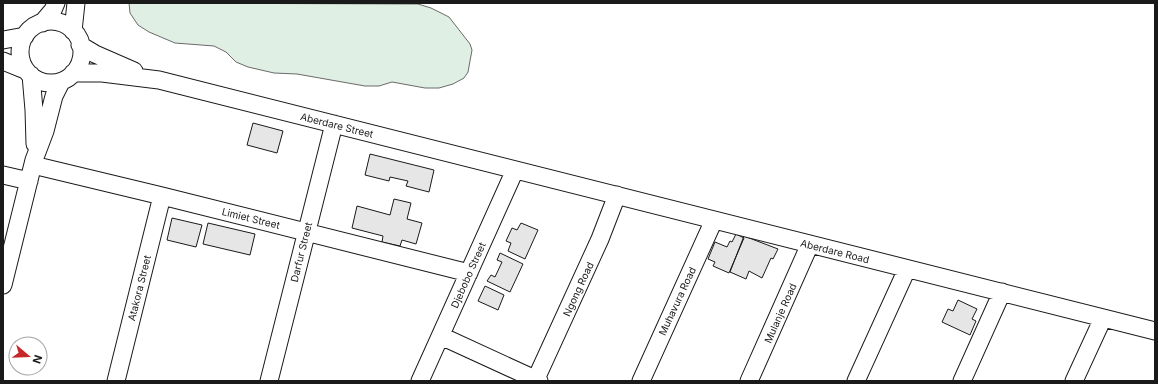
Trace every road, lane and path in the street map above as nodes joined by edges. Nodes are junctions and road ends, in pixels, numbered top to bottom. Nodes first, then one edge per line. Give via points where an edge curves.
1 (56, 3) edge
2 (76, 3) edge
3 (42, 23) junction
4 (25, 36) junction
5 (77, 38) junction
6 (3, 40) edge
7 (3, 61) edge
8 (28, 73) junction
9 (67, 77) junction
10 (159, 80) junction
11 (334, 124) junction
12 (32, 169) junction
13 (515, 170) junction
14 (3, 175) edge
15 (617, 195) junction
16 (162, 196) junction
17 (714, 220) junction
18 (306, 232) junction
19 (810, 244) junction
20 (907, 269) junction
21 (469, 273) junction
22 (3, 285) edge
23 (1002, 292) junction
24 (1103, 318) junction
25 (1155, 331) edge
26 (441, 336) junction
27 (121, 380) edge
28 (269, 381) edge
29 (420, 381) edge
30 (537, 381) edge
31 (640, 381) edge
32 (749, 381) edge
33 (856, 381) edge
34 (962, 381) edge
35 (1074, 381) edge

1 - 3 street
2 - 5 street
3 - 4 street
3 - 5 street via 56,22 65,25
4 - 6 street
4 - 8 street via 20,51 21,61
5 - 9 street via 81,60
5 - 10 street, Aberdare Street via 100,57
7 - 8 street
8 - 9 street via 41,82 51,83
8 - 12 street via 33,93 35,126
9 - 10 street, Aberdare Street via 102,73
9 - 12 street via 54,96
10 - 11 street, Aberdare Street
11 - 13 street, Aberdare Street
11 - 18 street, Darfur Street
12 - 14 street, Limiet Street
12 - 16 street, Limiet Street
12 - 22 street
13 - 15 street, Aberdare Road
13 - 21 street, Djebobo Street
15 - 17 street, Aberdare Road
15 - 30 street, Ngong Road via 600,240
16 - 18 street, Limiet Street
16 - 27 street, Atakora Street
17 - 19 street, Aberdare Road
17 - 31 street, Muhavura Road
18 - 21 street, Limiet Street
18 - 28 street, Darfur Street
19 - 20 street, Aberdare Road
19 - 32 street, Mulanje Road
20 - 23 street, Aberdare Road
20 - 33 street
21 - 26 street, Djebobo Street
23 - 24 street, Aberdare Road
23 - 34 street
24 - 25 street, Aberdare Road
24 - 35 street
26 - 29 street, Djebobo Street
26 - 30 street

